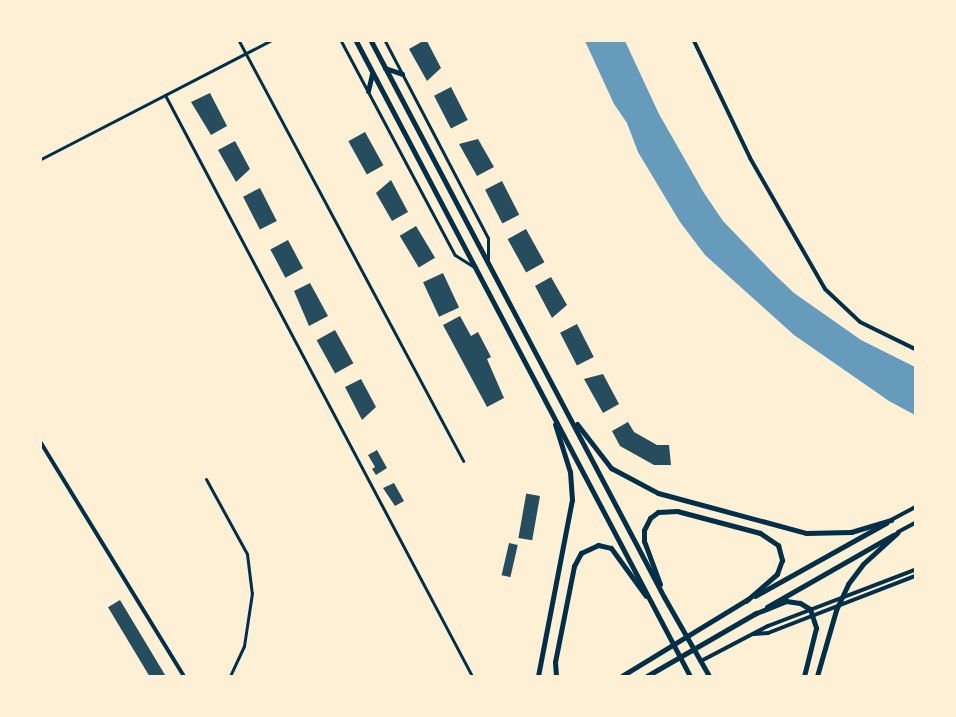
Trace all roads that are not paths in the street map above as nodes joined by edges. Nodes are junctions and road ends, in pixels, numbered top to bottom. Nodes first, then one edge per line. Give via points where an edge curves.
1 (239, 41) edge
2 (270, 41) edge
3 (341, 41) edge
4 (356, 41) edge
5 (371, 41) edge
6 (385, 41) edge
7 (694, 41) edge
8 (246, 54) junction
9 (385, 68) junction
10 (372, 72) junction
11 (402, 74) junction
12 (368, 91) junction
13 (165, 95) junction
14 (41, 159) edge
15 (488, 261) junction
16 (474, 267) junction
17 (915, 350) edge
18 (564, 406) junction
19 (550, 409) junction
20 (41, 442) edge
21 (43, 449) edge
22 (463, 461) dead end
23 (206, 479) dead end
24 (915, 507) edge
25 (891, 520) junction
26 (915, 523) edge
27 (898, 532) junction
28 (915, 570) edge
29 (915, 576) edge
30 (664, 597) junction
31 (746, 601) junction
32 (654, 606) junction
33 (754, 614) junction
34 (752, 634) junction
35 (701, 661) junction
36 (184, 676) edge
37 (230, 676) edge
38 (472, 676) edge
39 (538, 676) edge
40 (556, 676) edge
41 (622, 676) edge
42 (647, 676) edge
43 (690, 676) edge
44 (709, 676) edge
45 (804, 676) edge
46 (817, 676) edge

1 - 8 street
2 - 8 street
3 - 12 street
4 - 10 highway
5 - 9 highway
6 - 11 street
7 - 17 street via 750,158 825,289 860,322
8 - 13 street
8 - 22 street
9 - 11 highway
9 - 15 highway
10 - 12 highway
10 - 16 highway
11 - 15 street via 488,238
12 - 16 street via 455,255
13 - 14 street
13 - 38 street
15 - 18 highway
16 - 19 highway
18 - 25 highway via 603,460 628,480 658,492 782,528 832,535
18 - 30 highway
19 - 32 highway
19 - 39 highway via 568,462 573,492 569,527
20 - 21 street
21 - 36 street
23 - 37 street via 247,554 252,593 244,646
24 - 25 street
25 - 31 main road
26 - 27 street
27 - 33 main road
27 - 46 highway via 855,574 839,603
28 - 34 street
29 - 34 street via 768,634
30 - 31 highway via 643,535 647,522 658,512 678,511 770,538 780,550 780,570
30 - 35 highway
31 - 41 main road
32 - 40 highway via 614,550 602,545 585,550 574,566 555,662
32 - 43 highway
33 - 42 main road
33 - 45 highway via 779,603 800,603 815,618 815,638
34 - 35 street
35 - 44 highway

